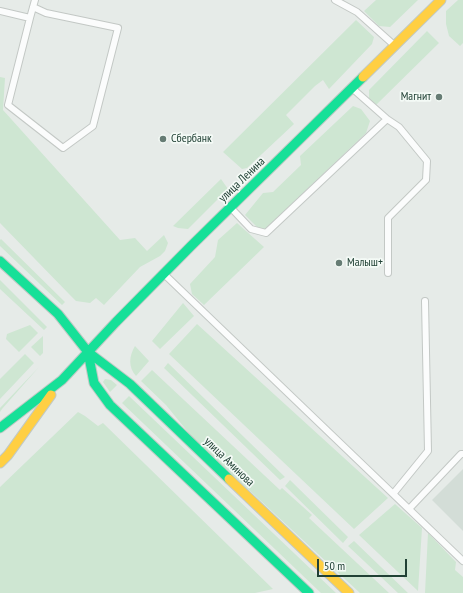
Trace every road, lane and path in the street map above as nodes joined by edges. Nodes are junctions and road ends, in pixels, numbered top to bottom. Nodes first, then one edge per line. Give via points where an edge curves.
1 (335, 0) edge
2 (441, 0) edge
3 (34, 3) edge
4 (0, 11) edge
5 (30, 18) junction
6 (395, 46) junction
7 (352, 88) junction
8 (387, 119) junction
9 (230, 208) junction
10 (0, 262) edge
11 (388, 273) dead end
12 (164, 274) junction
13 (426, 301) dead end
14 (88, 352) junction
15 (62, 380) junction
16 (0, 428) edge
17 (463, 454) edge
18 (0, 463) edge
19 (393, 494) junction
20 (409, 509) junction
21 (463, 561) edge
22 (309, 593) edge
23 (349, 593) edge

1 - 6 lane via 357,12
2 - 6 street, улица Ленина
3 - 5 lane
3 - 5 lane via 46,13 118,28 94,126 63,148 8,105
4 - 5 lane
6 - 7 street, улица Ленина
7 - 8 lane
7 - 9 street, улица Ленина
8 - 9 lane via 266,233 251,229
8 - 11 lane via 399,127 428,161 426,180 388,218
9 - 12 street, улица Ленина
10 - 14 street, улица Аминова via 58,314
12 - 14 street, улица Ленина
12 - 19 lane
13 - 19 lane via 428,452
14 - 15 street, улица Ленина
14 - 22 street, улица Аминова via 94,383 110,405
14 - 23 street, улица Аминова via 130,384
15 - 16 street, улица Ленина
15 - 18 street, улица Ленина via 8,456
17 - 20 lane
19 - 20 lane
20 - 21 lane

